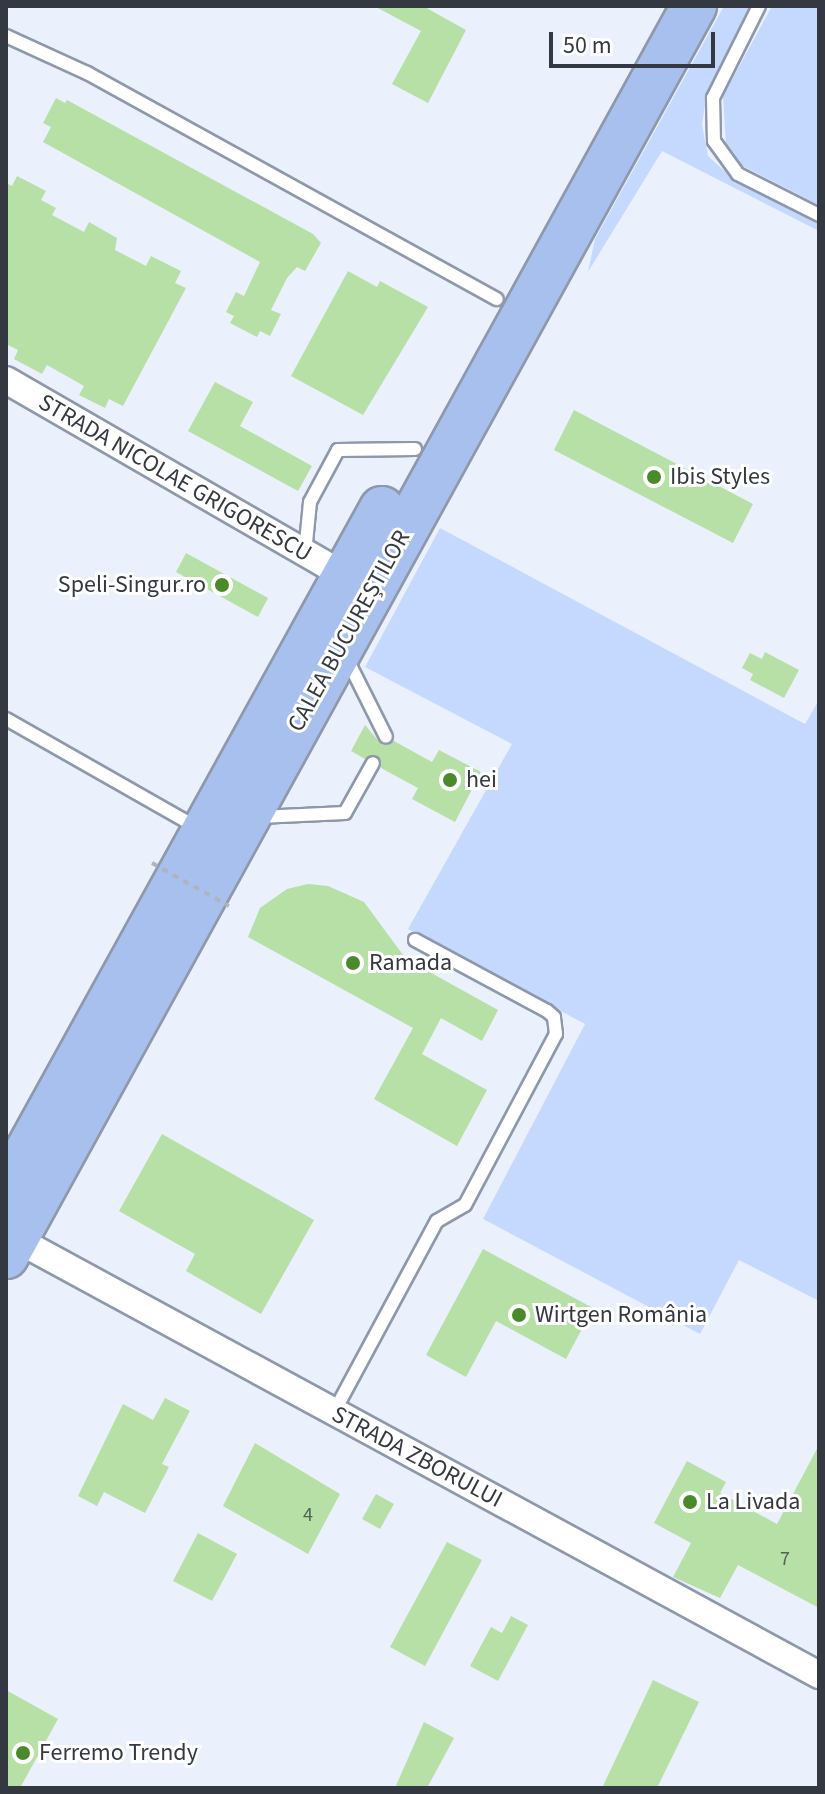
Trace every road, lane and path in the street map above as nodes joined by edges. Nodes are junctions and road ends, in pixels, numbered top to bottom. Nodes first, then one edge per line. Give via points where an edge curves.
1 (659, 6) edge
2 (694, 6) edge
3 (759, 6) edge
4 (6, 36) edge
5 (819, 215) edge
6 (497, 299) junction
7 (6, 380) edge
8 (415, 449) junction
9 (305, 553) junction
10 (344, 575) junction
11 (340, 646) junction
12 (6, 719) edge
13 (386, 737) dead end
14 (373, 763) dead end
15 (247, 818) junction
16 (203, 831) junction
17 (152, 863) dead end
18 (229, 906) dead end
19 (415, 940) dead end
20 (6, 1190) edge
21 (11, 1248) edge
22 (334, 1412) junction
23 (819, 1675) edge

1 - 6 highway, CALEA BUCUREȘTILOR
2 - 11 highway, CALEA BUCUREȘTILOR
3 - 5 lane via 713,98 714,141 738,174
4 - 6 lane via 87,73
6 - 8 highway, CALEA BUCUREȘTILOR
7 - 9 street, STRADA NICOLAE GRIGORESCU
8 - 9 lane via 338,450 310,502
8 - 10 highway, CALEA BUCUREȘTILOR
9 - 10 street, STRADA NICOLAE GRIGORESCU
10 - 16 highway, CALEA BUCUREȘTILOR
11 - 13 lane
11 - 15 highway, CALEA BUCUREȘTILOR
12 - 16 lane
14 - 15 lane via 345,813
15 - 21 highway, CALEA BUCUREȘTILOR
16 - 20 highway, CALEA BUCUREȘTILOR
17 - 18 path, bridge
19 - 22 lane via 547,1011 554,1017 556,1034 465,1205 437,1221
21 - 22 street, STRADA ZBORULUI
22 - 23 street, STRADA ZBORULUI

